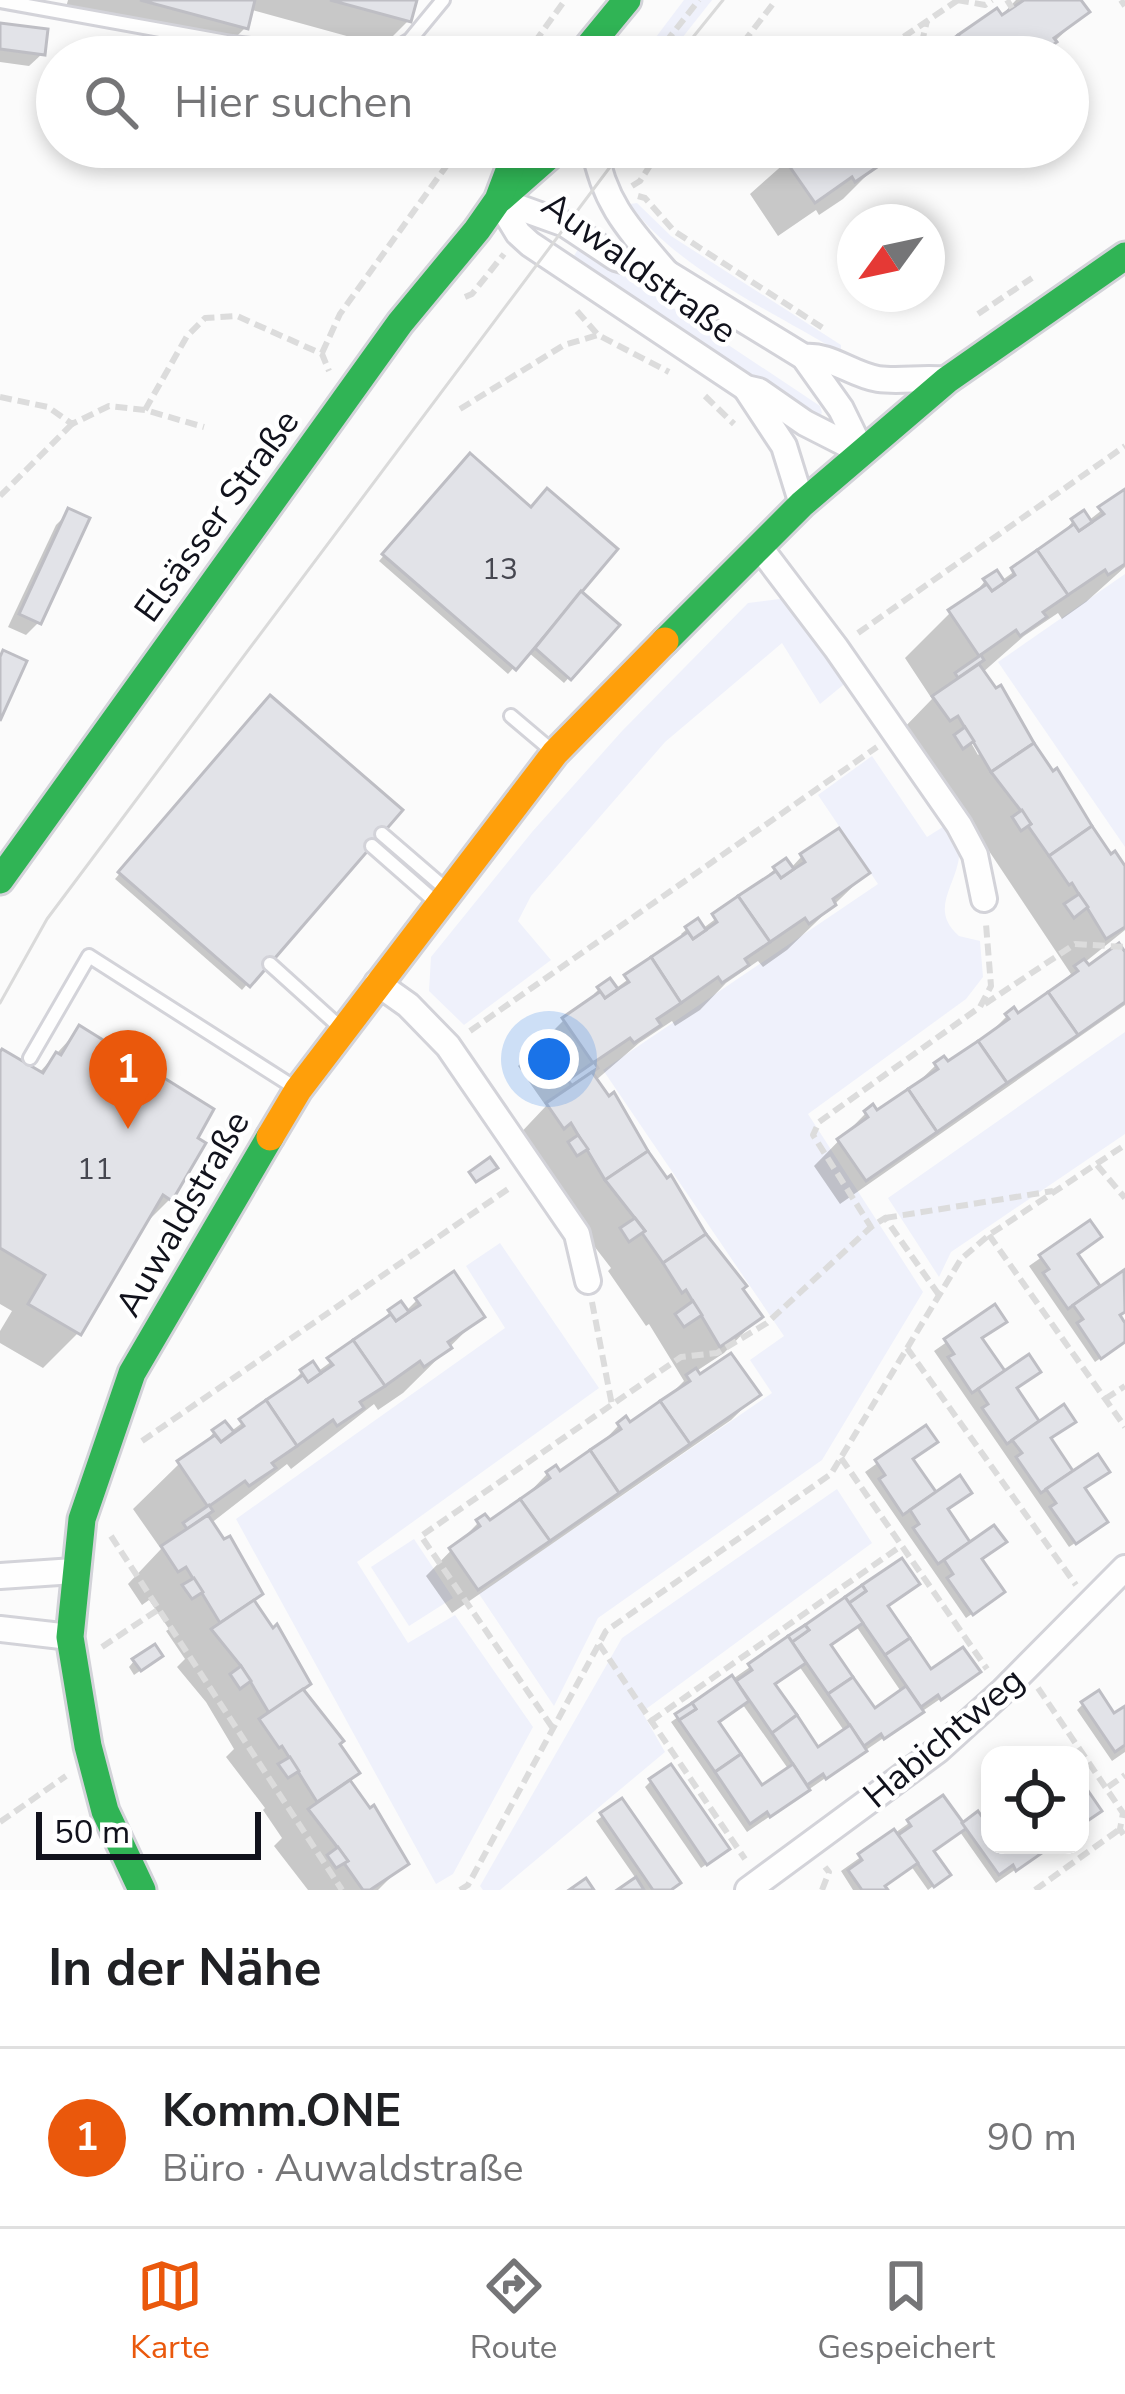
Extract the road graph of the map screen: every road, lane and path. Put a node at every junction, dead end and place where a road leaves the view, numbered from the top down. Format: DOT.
graph roads {
  1 [pos="442,0"];
  2 [pos="566,0"];
  3 [pos="628,0"];
  4 [pos="642,0"];
  5 [pos="699,0"];
  6 [pos="776,0"];
  7 [pos="957,0"];
  8 [pos="992,0"];
  9 [pos="0,1"];
  10 [pos="927,21"];
  11 [pos="193,36"];
  12 [pos="413,36"];
  13 [pos="539,36"];
  14 [pos="598,36"];
  15 [pos="623,36"];
  16 [pos="671,36"];
  17 [pos="748,36"];
  18 [pos="905,36"];
  19 [pos="923,36"];
  20 [pos="445,168"];
  21 [pos="510,168"];
  22 [pos="535,168"];
  23 [pos="598,168"];
  24 [pos="648,168"];
  25 [pos="498,200"];
  26 [pos="1125,256"];
  27 [pos="667,273"];
  28 [pos="573,305"];
  29 [pos="832,334"];
  30 [pos="598,335"];
  31 [pos="804,357"];
  32 [pos="673,374"];
  33 [pos="947,380"];
  34 [pos="692,384"];
  35 [pos="746,388"];
  36 [pos="0,397"];
  37 [pos="460,409"];
  38 [pos="145,410"];
  39 [pos="72,424"];
  40 [pos="204,427"];
  41 [pos="744,437"];
  42 [pos="1125,446"];
  43 [pos="862,452"];
  44 [pos="0,496"];
  45 [pos="802,504"];
  46 [pos="761,549"];
  47 [pos="836,648"];
  48 [pos="511,716"];
  49 [pos="895,734"];
  50 [pos="555,753"];
  51 [pos="377,840"];
  52 [pos="0,880"];
  53 [pos="443,897"];
  54 [pos="984,899"];
  55 [pos="1125,947"];
  56 [pos="270,964"];
  57 [pos="376,983"];
  58 [pos="980,1007"];
  59 [pos="343,1030"];
  60 [pos="448,1046"];
  61 [pos="30,1058"];
  62 [pos="298,1090"];
  63 [pos="1125,1145"];
  64 [pos="1097,1165"];
  65 [pos="534,1171"];
  66 [pos="1060,1190"];
  67 [pos="1125,1198"];
  68 [pos="885,1218"];
  69 [pos="871,1227"];
  70 [pos="989,1235"];
  71 [pos="588,1280"];
  72 [pos="939,1295"];
  73 [pos="907,1348"];
  74 [pos="1125,1386"];
  75 [pos="1105,1399"];
  76 [pos="611,1405"];
  77 [pos="1125,1427"];
  78 [pos="136,1445"];
  79 [pos="841,1459"];
  80 [pos="88,1500"];
  81 [pos="901,1546"];
  82 [pos="1125,1568"];
  83 [pos="74,1571"];
  84 [pos="0,1576"];
  85 [pos="1090,1604"];
  86 [pos="159,1609"];
  87 [pos="0,1629"];
  88 [pos="70,1637"];
  89 [pos="599,1644"];
  90 [pos="75,1666"];
  91 [pos="1025,1670"];
  92 [pos="1003,1691"];
  93 [pos="651,1720"];
  94 [pos="552,1727"];
  95 [pos="91,1758"];
  96 [pos="1125,1775"];
  97 [pos="1107,1788"];
  98 [pos="0,1822"];
  99 [pos="1122,1833"];
  100 [pos="754,1886"];
  101 [pos="466,1888"];
  102 [pos="142,1890"];
  103 [pos="342,1890"];
  104 [pos="1035,1890"];
  1 -- 12 [label="lane"];
  2 -- 13 [label="path"];
  3 -- 14 [label="street"];
  4 -- 15 [label="street"];
  5 -- 16 [label="path"];
  6 -- 17 [label="path"];
  7 -- 8 [label="path"];
  7 -- 10 [label="path"];
  9 -- 11 [label="lane"];
  10 -- 18 [label="path"];
  10 -- 19 [label="path"];
  20 -- 38 [label="path"];
  21 -- 25 [label="street, Elsässer Straße"];
  22 -- 25 [label="street, Elsässer Straße"];
  23 -- 27 [label="street"];
  24 -- 29 [label="path"];
  25 -- 27 [label="street"];
  25 -- 35 [label="street, Auwaldstraße"];
  25 -- 52 [label="street, Elsässer Straße"];
  26 -- 33 [label="street, Auwaldstraße"];
  27 -- 31 [label="street, Auwaldstraße"];
  28 -- 30 [label="path"];
  30 -- 32 [label="path"];
  30 -- 37 [label="path"];
  31 -- 33 [label="street, Auwaldstraße"];
  31 -- 43 [label="street, Auwaldstraße"];
  33 -- 43 [label="street, Auwaldstraße"];
  34 -- 41 [label="path"];
  35 -- 43 [label="street, Auwaldstraße"];
  35 -- 45 [label="street, Auwaldstraße"];
  36 -- 39 [label="path"];
  38 -- 39 [label="path"];
  38 -- 40 [label="path"];
  39 -- 44 [label="path"];
  42 -- 47 [label="path"];
  43 -- 45 [label="street, Auwaldstraße"];
  45 -- 46 [label="street, Auwaldstraße"];
  46 -- 47 [label="street"];
  46 -- 50 [label="street, Auwaldstraße"];
  47 -- 49 [label="street"];
  48 -- 50 [label="lane"];
  49 -- 54 [label="street"];
  49 -- 60 [label="path"];
  50 -- 53 [label="street, Auwaldstraße"];
  51 -- 53 [label="lane"];
  53 -- 57 [label="street, Auwaldstraße"];
  54 -- 58 [label="path"];
  55 -- 58 [label="path"];
  56 -- 59 [label="lane"];
  57 -- 59 [label="street, Auwaldstraße"];
  57 -- 60 [label="street"];
  58 -- 69 [label="path"];
  59 -- 62 [label="street, Auwaldstraße"];
  60 -- 65 [label="street"];
  61 -- 62 [label="lane"];
  62 -- 80 [label="street, Auwaldstraße"];
  63 -- 64 [label="path"];
  64 -- 66 [label="path"];
  64 -- 67 [label="path"];
  65 -- 71 [label="street"];
  65 -- 78 [label="path"];
  66 -- 68 [label="path"];
  66 -- 70 [label="path"];
  68 -- 69 [label="path"];
  68 -- 72 [label="path"];
  69 -- 76 [label="path"];
  70 -- 72 [label="path"];
  70 -- 75 [label="path"];
  71 -- 76 [label="path"];
  72 -- 73 [label="path"];
  73 -- 79 [label="path"];
  73 -- 85 [label="path"];
  74 -- 75 [label="path"];
  75 -- 77 [label="path"];
  76 -- 94 [label="path"];
  79 -- 81 [label="path"];
  79 -- 89 [label="path"];
  80 -- 83 [label="street, Auwaldstraße"];
  80 -- 86 [label="path"];
  81 -- 92 [label="path"];
  81 -- 93 [label="path"];
  82 -- 85 [label="street, Habichtweg"];
  83 -- 84 [label="street"];
  83 -- 88 [label="street, Auwaldstraße"];
  85 -- 91 [label="street, Habichtweg"];
  86 -- 90 [label="path"];
  86 -- 103 [label="path"];
  87 -- 88 [label="street"];
  88 -- 90 [label="street, Auwaldstraße"];
  89 -- 93 [label="path"];
  89 -- 94 [label="path"];
  90 -- 95 [label="street, Auwaldstraße"];
  91 -- 92 [label="street, Habichtweg"];
  91 -- 97 [label="path"];
  92 -- 100 [label="street, Habichtweg"];
  93 -- 100 [label="path"];
  94 -- 101 [label="path"];
  95 -- 98 [label="path"];
  95 -- 102 [label="street, Auwaldstraße"];
  96 -- 97 [label="path"];
  97 -- 99 [label="path"];
  99 -- 104 [label="path"];
}
